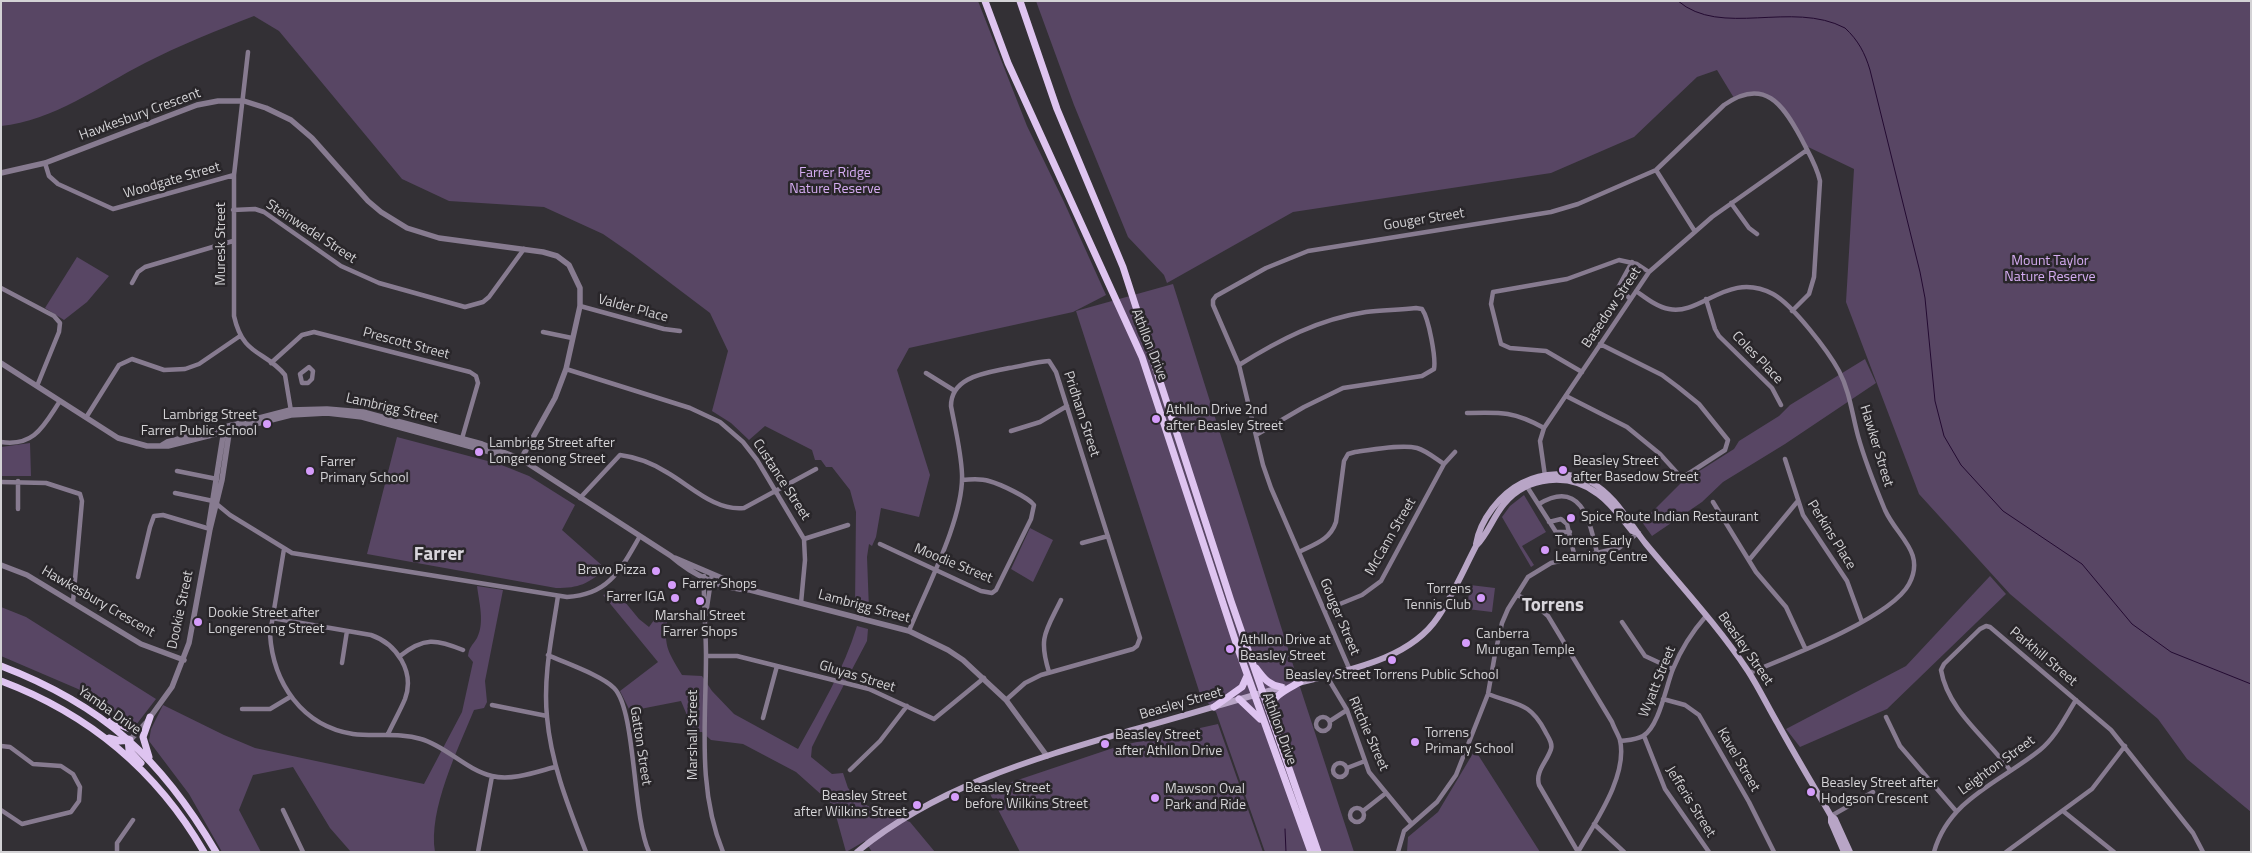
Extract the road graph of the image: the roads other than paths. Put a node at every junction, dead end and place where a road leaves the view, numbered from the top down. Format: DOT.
graph roads {
  1 [pos="985,1"];
  2 [pos="1020,1"];
  3 [pos="248,52"];
  4 [pos="244,101"];
  5 [pos="1807,150"];
  6 [pos="45,163"];
  7 [pos="1656,170"];
  8 [pos="1,173"];
  9 [pos="234,174"];
  10 [pos="1731,203"];
  11 [pos="233,210"];
  12 [pos="1694,230"];
  13 [pos="1757,234"];
  14 [pos="233,241"];
  15 [pos="524,249"];
  16 [pos="1632,262"];
  17 [pos="1649,272"];
  18 [pos="132,283"];
  19 [pos="1,288"];
  20 [pos="1636,291"];
  21 [pos="1630,299"];
  22 [pos="1706,299"];
  23 [pos="580,306"];
  24 [pos="1792,310"];
  25 [pos="680,331"];
  26 [pos="543,332"];
  27 [pos="240,336"];
  28 [pos="572,338"];
  29 [pos="1600,344"];
  30 [pos="1,363"];
  31 [pos="272,363"];
  32 [pos="1239,364"];
  33 [pos="566,369"];
  34 [pos="1582,372"];
  35 [pos="926,373"];
  36 [pos="37,386"];
  37 [pos="955,391"];
  38 [pos="1566,396"];
  39 [pos="60,401"];
  40 [pos="1781,405"];
  41 [pos="1067,406"];
  42 [pos="291,413"];
  43 [pos="1467,413"];
  44 [pos="87,416"];
  45 [pos="228,428"];
  46 [pos="1544,428"];
  47 [pos="1011,431"];
  48 [pos="1256,435"];
  49 [pos="462,441"];
  50 [pos="1,442"];
  51 [pos="1456,452"];
  52 [pos="521,459"];
  53 [pos="1786,459"];
  54 [pos="1444,464"];
  55 [pos="816,469"];
  56 [pos="177,471"];
  57 [pos="1545,477"];
  58 [pos="217,479"];
  59 [pos="962,480"];
  60 [pos="18,481"];
  61 [pos="1,482"];
  62 [pos="1525,484"];
  63 [pos="776,491"];
  64 [pos="175,492"];
  65 [pos="580,498"];
  66 [pos="1713,502"];
  67 [pos="1797,502"];
  68 [pos="215,503"];
  69 [pos="1539,504"];
  70 [pos="18,509"];
  71 [pos="1549,522"];
  72 [pos="848,525"];
  73 [pos="210,528"];
  74 [pos="1570,532"];
  75 [pos="1638,533"];
  76 [pos="640,536"];
  77 [pos="1108,536"];
  78 [pos="804,539"];
  79 [pos="1082,543"];
  80 [pos="880,544"];
  81 [pos="284,549"];
  82 [pos="1299,552"];
  83 [pos="1597,553"];
  84 [pos="1575,558"];
  85 [pos="1749,560"];
  86 [pos="1,565"];
  87 [pos="934,570"];
  88 [pos="704,574"];
  89 [pos="138,577"];
  90 [pos="712,578"];
  91 [pos="1517,595"];
  92 [pos="558,596"];
  93 [pos="1061,600"];
  94 [pos="74,602"];
  95 [pos="801,603"];
  96 [pos="1325,610"];
  97 [pos="706,615"];
  98 [pos="1706,616"];
  99 [pos="272,618"];
  100 [pos="1622,622"];
  101 [pos="1862,622"];
  102 [pos="347,631"];
  103 [pos="909,631"];
  104 [pos="1805,648"];
  105 [pos="463,650"];
  106 [pos="548,655"];
  107 [pos="400,656"];
  108 [pos="706,656"];
  109 [pos="184,660"];
  110 [pos="342,662"];
  111 [pos="1252,662"];
  112 [pos="1,666"];
  113 [pos="777,666"];
  114 [pos="1349,668"];
  115 [pos="1673,669"];
  116 [pos="1049,672"];
  117 [pos="1749,672"];
  118 [pos="1247,674"];
  119 [pos="1326,675"];
  120 [pos="984,678"];
  121 [pos="1,680"];
  122 [pos="1300,682"];
  123 [pos="1281,687"];
  124 [pos="1262,692"];
  125 [pos="1488,694"];
  126 [pos="1254,695"];
  127 [pos="290,697"];
  128 [pos="1239,699"];
  129 [pos="1663,699"];
  130 [pos="1006,700"];
  131 [pos="2076,700"];
  132 [pos="492,705"];
  133 [pos="907,706"];
  134 [pos="1214,707"];
  135 [pos="242,710"];
  136 [pos="1347,710"];
  137 [pos="1270,713"];
  138 [pos="547,716"];
  139 [pos="150,717"];
  140 [pos="1886,717"];
  141 [pos="102,718"];
  142 [pos="763,718"];
  143 [pos="1330,721"];
  144 [pos="137,728"];
  145 [pos="1266,730"];
  146 [pos="388,734"];
  147 [pos="103,735"];
  148 [pos="1644,736"];
  149 [pos="129,740"];
  150 [pos="1620,741"];
  151 [pos="1,746"];
  152 [pos="2125,746"];
  153 [pos="1045,756"];
  154 [pos="150,760"];
  155 [pos="1365,761"];
  156 [pos="555,767"];
  157 [pos="1347,768"];
  158 [pos="850,770"];
  159 [pos="2010,770"];
  160 [pos="492,776"];
  161 [pos="158,786"];
  162 [pos="1872,792"];
  163 [pos="1386,793"];
  164 [pos="1,810"];
  165 [pos="283,810"];
  166 [pos="1363,811"];
  167 [pos="1956,811"];
  168 [pos="2063,811"];
  169 [pos="1831,816"];
  170 [pos="133,820"];
  171 [pos="1412,822"];
  172 [pos="1594,824"];
  173 [pos="861,850"];
  174 [pos="117,852"];
  175 [pos="204,852"];
  176 [pos="216,852"];
  177 [pos="302,852"];
  178 [pos="478,852"];
  179 [pos="586,852"];
  180 [pos="649,852"];
  181 [pos="723,852"];
  182 [pos="1311,852"];
  183 [pos="1318,852"];
  184 [pos="1398,852"];
  185 [pos="1578,852"];
  186 [pos="1624,852"];
  187 [pos="1709,852"];
  188 [pos="1774,852"];
  189 [pos="1844,852"];
  190 [pos="1850,852"];
  191 [pos="1934,852"];
  192 [pos="2006,852"];
  193 [pos="2114,852"];
  194 [pos="2203,852"];
  1 -- 118 [label="main road, Athllon Drive"];
  2 -- 111 [label="main road, Athllon Drive"];
  3 -- 4 [label="street, Muresk Street"];
  4 -- 6 [label="street, Hawkesbury Crescent"];
  4 -- 9 [label="street, Muresk Street"];
  4 -- 15 [label="street, Hawkesbury Crescent"];
  5 -- 7 [label="street, Gouger Street"];
  5 -- 10 [label="street, Basedow Street"];
  5 -- 24 [label="street, Gouger Street"];
  6 -- 8 [label="street, Hawkesbury Crescent"];
  6 -- 9 [label="street, Woodgate Street"];
  7 -- 12 [label="street"];
  7 -- 32 [label="street, Gouger Street"];
  9 -- 11 [label="street, Muresk Street"];
  10 -- 12 [label="street, Basedow Street"];
  10 -- 13 [label="street"];
  11 -- 14 [label="street, Muresk Street"];
  11 -- 15 [label="street, Steinwedel Street"];
  12 -- 17 [label="street, Basedow Street"];
  14 -- 18 [label="street"];
  14 -- 27 [label="street, Muresk Street"];
  15 -- 23 [label="street, Hawkesbury Crescent"];
  16 -- 17 [label="street"];
  16 -- 21 [label="street"];
  16 -- 34 [label="street"];
  17 -- 20 [label="street, Basedow Street"];
  19 -- 36 [label="street"];
  20 -- 21 [label="street, Basedow Street"];
  20 -- 22 [label="street, Hawker Street"];
  21 -- 29 [label="street, Basedow Street"];
  22 -- 24 [label="street, Hawker Street"];
  22 -- 40 [label="street, Coles Place"];
  23 -- 25 [label="street, Valder Place"];
  23 -- 28 [label="street, Hawkesbury Crescent"];
  24 -- 101 [label="street, Hawker Street"];
  26 -- 28 [label="street"];
  27 -- 31 [label="street"];
  27 -- 44 [label="street"];
  28 -- 33 [label="street, Hawkesbury Crescent"];
  29 -- 34 [label="street, Basedow Street"];
  29 -- 38 [label="street"];
  30 -- 36 [label="street, Lambrigg Street"];
  31 -- 42 [label="street"];
  31 -- 49 [label="street, Prescott Street"];
  32 -- 48 [label="street, Gouger Street"];
  32 -- 48 [label="street"];
  33 -- 52 [label="street, Hawkesbury Crescent"];
  33 -- 63 [label="street, Custance Street"];
  34 -- 38 [label="street, Basedow Street"];
  35 -- 37 [label="street"];
  36 -- 39 [label="street, Lambrigg Street"];
  37 -- 41 [label="street, Pridham Street"];
  37 -- 59 [label="street"];
  38 -- 46 [label="street, Basedow Street"];
  39 -- 44 [label="street, Lambrigg Street"];
  39 -- 50 [label="street"];
  41 -- 47 [label="street"];
  41 -- 77 [label="street, Pridham Street"];
  42 -- 45 [label="street, Lambrigg Street"];
  42 -- 49 [label="street, Lambrigg Street"];
  43 -- 46 [label="street"];
  44 -- 45 [label="street, Lambrigg Street"];
  45 -- 58 [label="street, Dookie Street"];
  45 -- 68 [label="street, Dookie Street"];
  46 -- 57 [label="street, Basedow Street"];
  48 -- 82 [label="street, Gouger Street"];
  49 -- 52 [label="street, Lambrigg Street"];
  51 -- 54 [label="street, McCann Street"];
  52 -- 65 [label="street, Lambrigg Street"];
  53 -- 67 [label="street, Perkins Place"];
  54 -- 82 [label="street"];
  54 -- 96 [label="street, McCann Street"];
  55 -- 63 [label="street"];
  56 -- 58 [label="street"];
  57 -- 62 [label="main road, Beasley Street"];
  57 -- 75 [label="main road, Beasley Street"];
  58 -- 68 [label="street, Dookie Street"];
  59 -- 87 [label="street"];
  59 -- 87 [label="street, Moodie Street"];
  60 -- 61 [label="street"];
  60 -- 70 [label="street"];
  60 -- 94 [label="street"];
  62 -- 69 [label="street"];
  62 -- 114 [label="main road, Beasley Street"];
  63 -- 65 [label="street"];
  63 -- 78 [label="street, Custance Street"];
  64 -- 68 [label="street"];
  65 -- 76 [label="street, Lambrigg Street"];
  66 -- 85 [label="street"];
  67 -- 85 [label="street"];
  67 -- 101 [label="street, Perkins Place"];
  68 -- 73 [label="street, Dookie Street"];
  68 -- 81 [label="street"];
  69 -- 71 [label="street"];
  69 -- 83 [label="street"];
  71 -- 74 [label="street"];
  71 -- 74 [label="street"];
  72 -- 78 [label="street"];
  73 -- 89 [label="street"];
  73 -- 109 [label="street, Dookie Street"];
  74 -- 84 [label="street"];
  75 -- 83 [label="street"];
  75 -- 98 [label="main road, Beasley Street"];
  76 -- 88 [label="street, Lambrigg Street"];
  76 -- 92 [label="street"];
  77 -- 79 [label="street"];
  77 -- 116 [label="street, Pridham Street"];
  78 -- 95 [label="street, Custance Street"];
  80 -- 87 [label="street, Moodie Street"];
  81 -- 92 [label="street"];
  81 -- 99 [label="street"];
  82 -- 96 [label="street, Gouger Street"];
  83 -- 84 [label="street"];
  84 -- 91 [label="street"];
  85 -- 104 [label="street"];
  86 -- 94 [label="street, Hawkesbury Crescent"];
  87 -- 103 [label="street"];
  88 -- 90 [label="street, Lambrigg Street"];
  88 -- 97 [label="street, Marshall Street"];
  90 -- 95 [label="street, Lambrigg Street"];
  90 -- 97 [label="street, Marshall Street"];
  91 -- 125 [label="street"];
  91 -- 150 [label="street"];
  92 -- 106 [label="street"];
  93 -- 116 [label="street"];
  94 -- 109 [label="street, Hawkesbury Crescent"];
  95 -- 103 [label="street, Lambrigg Street"];
  96 -- 114 [label="street, Gouger Street"];
  97 -- 108 [label="street, Marshall Street"];
  98 -- 115 [label="street, Wyatt Street"];
  98 -- 117 [label="main road, Beasley Street"];
  99 -- 102 [label="street"];
  99 -- 127 [label="street"];
  100 -- 115 [label="street"];
  101 -- 104 [label="street, Hawker Street"];
  102 -- 107 [label="street"];
  102 -- 110 [label="street"];
  103 -- 120 [label="street, Lambrigg Street"];
  104 -- 117 [label="street, Hawker Street"];
  105 -- 107 [label="street"];
  106 -- 138 [label="street"];
  106 -- 180 [label="street, Gatton Street"];
  107 -- 146 [label="street"];
  108 -- 113 [label="street, Gluyas Street"];
  108 -- 181 [label="street, Marshall Street"];
  109 -- 139 [label="street, Dookie Street"];
  111 -- 123 [label="main road"];
  111 -- 124 [label="main road, Athllon Drive"];
  112 -- 141 [label="main road, Yamba Drive"];
  113 -- 133 [label="street, Gluyas Street"];
  113 -- 142 [label="street"];
  114 -- 119 [label="main road, Beasley Street"];
  115 -- 129 [label="street, Wyatt Street"];
  116 -- 130 [label="street, Pridham Street"];
  117 -- 169 [label="main road, Beasley Street"];
  118 -- 126 [label="main road, Athllon Drive"];
  118 -- 134 [label="main road"];
  119 -- 122 [label="main road, Beasley Street"];
  119 -- 136 [label="street, Ritchie Street"];
  120 -- 130 [label="street, Lambrigg Street"];
  120 -- 133 [label="street, Gluyas Street"];
  121 -- 147 [label="main road, Yamba Drive"];
  122 -- 123 [label="main road, Beasley Street"];
  122 -- 137 [label="main road"];
  123 -- 124 [label="main road, Beasley Street"];
  124 -- 126 [label="main road, Beasley Street"];
  124 -- 137 [label="main road, Athllon Drive"];
  125 -- 171 [label="street"];
  125 -- 185 [label="street"];
  126 -- 128 [label="main road, Beasley Street"];
  126 -- 145 [label="main road, Athllon Drive"];
  127 -- 135 [label="street"];
  127 -- 146 [label="street"];
  128 -- 134 [label="main road, Beasley Street"];
  128 -- 145 [label="main road"];
  129 -- 148 [label="street, Wyatt Street"];
  129 -- 188 [label="street, Kavel Street"];
  130 -- 153 [label="street, Lambrigg Street"];
  131 -- 152 [label="street, Parkhill Street"];
  131 -- 159 [label="street, Leighton Street"];
  131 -- 159 [label="street, Parkhill Street"];
  132 -- 138 [label="street"];
  133 -- 158 [label="street"];
  134 -- 153 [label="main road, Beasley Street"];
  136 -- 143 [label="street"];
  136 -- 155 [label="street, Ritchie Street"];
  137 -- 183 [label="main road, Athllon Drive"];
  138 -- 156 [label="street"];
  139 -- 144 [label="street, Dookie Street"];
  139 -- 149 [label="street, Dookie Street"];
  139 -- 154 [label="main road"];
  140 -- 167 [label="street"];
  141 -- 144 [label="main road"];
  141 -- 149 [label="main road, Yamba Drive"];
  144 -- 149 [label="street, Dookie Street"];
  145 -- 182 [label="main road, Athllon Drive"];
  146 -- 160 [label="street"];
  147 -- 149 [label="main road"];
  147 -- 161 [label="main road, Yamba Drive"];
  148 -- 150 [label="street, Wyatt Street"];
  148 -- 187 [label="street, Jefferis Street"];
  149 -- 154 [label="main road, Yamba Drive"];
  149 -- 161 [label="main road"];
  150 -- 172 [label="street"];
  151 -- 164 [label="street"];
  152 -- 168 [label="street"];
  152 -- 194 [label="street, Parkhill Street"];
  153 -- 173 [label="main road, Beasley Street"];
  154 -- 176 [label="main road, Yamba Drive"];
  155 -- 157 [label="street"];
  155 -- 163 [label="street, Ritchie Street"];
  156 -- 160 [label="street"];
  156 -- 179 [label="street"];
  159 -- 167 [label="street, Leighton Street"];
  160 -- 178 [label="street"];
  161 -- 175 [label="main road, Yamba Drive"];
  162 -- 169 [label="street"];
  163 -- 166 [label="street"];
  163 -- 171 [label="street, Ritchie Street"];
  165 -- 177 [label="street"];
  167 -- 191 [label="street, Leighton Street"];
  168 -- 192 [label="street"];
  168 -- 193 [label="street"];
  169 -- 189 [label="main road, Beasley Street"];
  169 -- 190 [label="main road, Beasley Street"];
  170 -- 174 [label="street"];
  171 -- 184 [label="street"];
  172 -- 185 [label="street"];
  172 -- 186 [label="street"];
}
